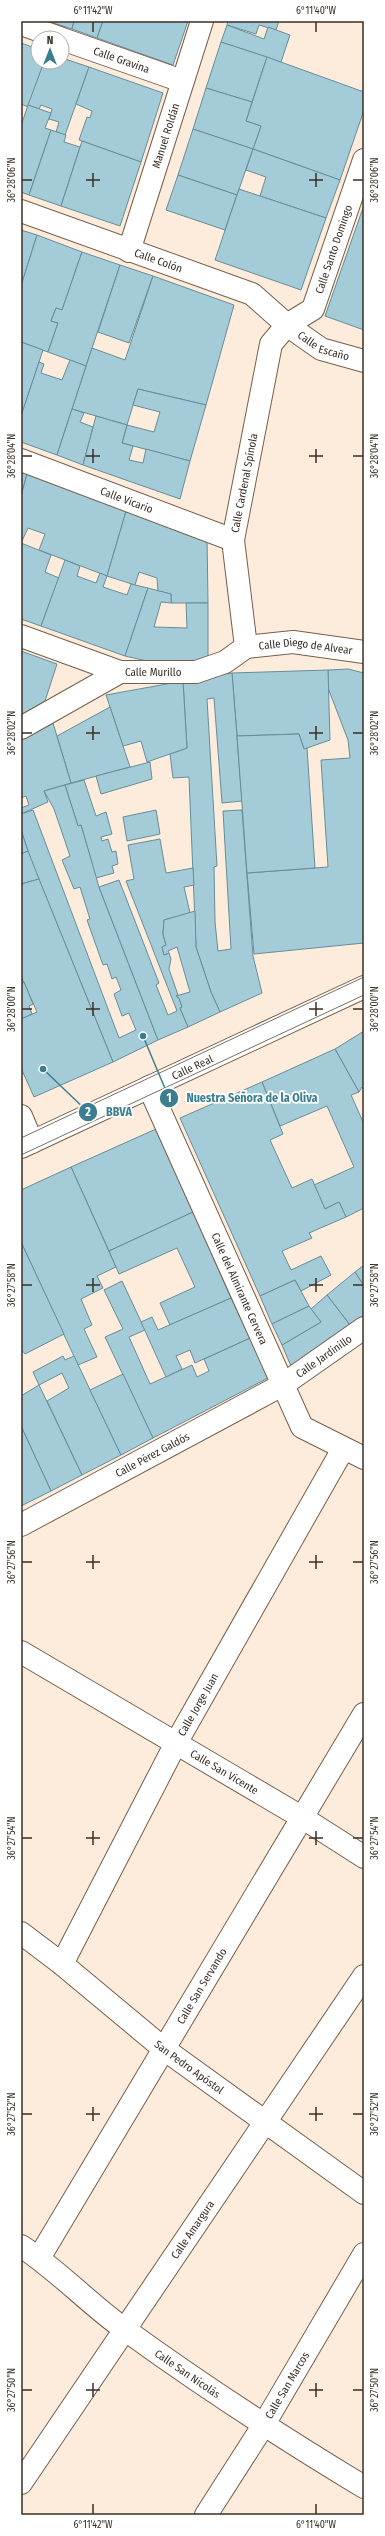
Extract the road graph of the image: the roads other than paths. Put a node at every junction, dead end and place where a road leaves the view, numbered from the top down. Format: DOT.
graph roads {
  1 [pos="202,21"];
  2 [pos="21,24"];
  3 [pos="38,30"];
  4 [pos="70,41"];
  5 [pos="182,81"];
  6 [pos="364,160"];
  7 [pos="21,211"];
  8 [pos="129,251"];
  9 [pos="282,321"];
  10 [pos="364,361"];
  11 [pos="21,460"];
  12 [pos="233,540"];
  13 [pos="21,636"];
  14 [pos="246,647"];
  15 [pos="364,652"];
  16 [pos="120,672"];
  17 [pos="21,728"];
  18 [pos="364,987"];
  19 [pos="149,1087"];
  20 [pos="21,1116"];
  21 [pos="27,1145"];
  22 [pos="364,1328"];
  23 [pos="284,1384"];
  24 [pos="343,1449"];
  25 [pos="364,1458"];
  26 [pos="21,1525"];
  27 [pos="21,1652"];
  28 [pos="364,1714"];
  29 [pos="176,1743"];
  30 [pos="303,1818"];
  31 [pos="364,1857"];
  32 [pos="21,1933"];
  33 [pos="62,1964"];
  34 [pos="364,1976"];
  35 [pos="164,2049"];
  36 [pos="264,2121"];
  37 [pos="364,2193"];
  38 [pos="30,2252"];
  39 [pos="364,2254"];
  40 [pos="125,2330"];
  41 [pos="263,2426"];
  42 [pos="21,2483"];
  43 [pos="364,2487"];
  44 [pos="206,2515"];
  1 -- 5 [label="street, Manuel Roldán"];
  2 -- 3 [label="street, Calle Gravina"];
  4 -- 5 [label="street, Calle Gravina"];
  5 -- 8 [label="street, Manuel Roldán"];
  6 -- 9 [label="street, Calle Santo Domingo"];
  7 -- 8 [label="street, Calle Colón"];
  8 -- 9 [label="street, Calle Colón"];
  9 -- 10 [label="street, Calle Escaño"];
  9 -- 12 [label="street, Calle Cardenal Spínola"];
  11 -- 12 [label="street, Calle Vicario"];
  12 -- 14 [label="street, Calle Cardenal Spínola"];
  13 -- 16 [label="street"];
  14 -- 15 [label="street, Calle Diego de Alvear"];
  14 -- 16 [label="street, Calle Murillo"];
  16 -- 17 [label="street, Calle Murillo"];
  18 -- 19 [label="street, Calle Real"];
  19 -- 21 [label="street, Calle Real"];
  19 -- 23 [label="street, Calle del Almirante Cervera"];
  20 -- 21 [label="street"];
  22 -- 23 [label="street, Calle Jardinillo"];
  23 -- 24 [label="street, Calle del Almirante Cervera"];
  23 -- 26 [label="street, Calle Pérez Galdós"];
  24 -- 25 [label="street, Calle del Almirante Cervera"];
  24 -- 29 [label="street, Calle Jorge Juan"];
  27 -- 29 [label="street, Calle San Vicente"];
  28 -- 30 [label="street, Calle San Servando"];
  29 -- 30 [label="street, Calle San Vicente"];
  29 -- 33 [label="street, Calle Jorge Juan"];
  30 -- 31 [label="street, Calle San Vicente"];
  30 -- 35 [label="street, Calle San Servando"];
  32 -- 33 [label="street, San Pedro Apóstol"];
  33 -- 35 [label="street, San Pedro Apóstol"];
  34 -- 36 [label="street, Calle Amargura"];
  35 -- 36 [label="street, San Pedro Apóstol"];
  35 -- 38 [label="street, Calle San Servando"];
  36 -- 37 [label="street, San Pedro Apóstol"];
  36 -- 40 [label="street, Calle Amargura"];
  38 -- 40 [label="street, Calle San Nicolás"];
  39 -- 41 [label="street, Calle San Marcos"];
  40 -- 41 [label="street, Calle San Nicolás"];
  40 -- 42 [label="street, Calle Amargura"];
  41 -- 43 [label="street, Calle San Nicolás"];
  41 -- 44 [label="street, Calle San Marcos"];
}
